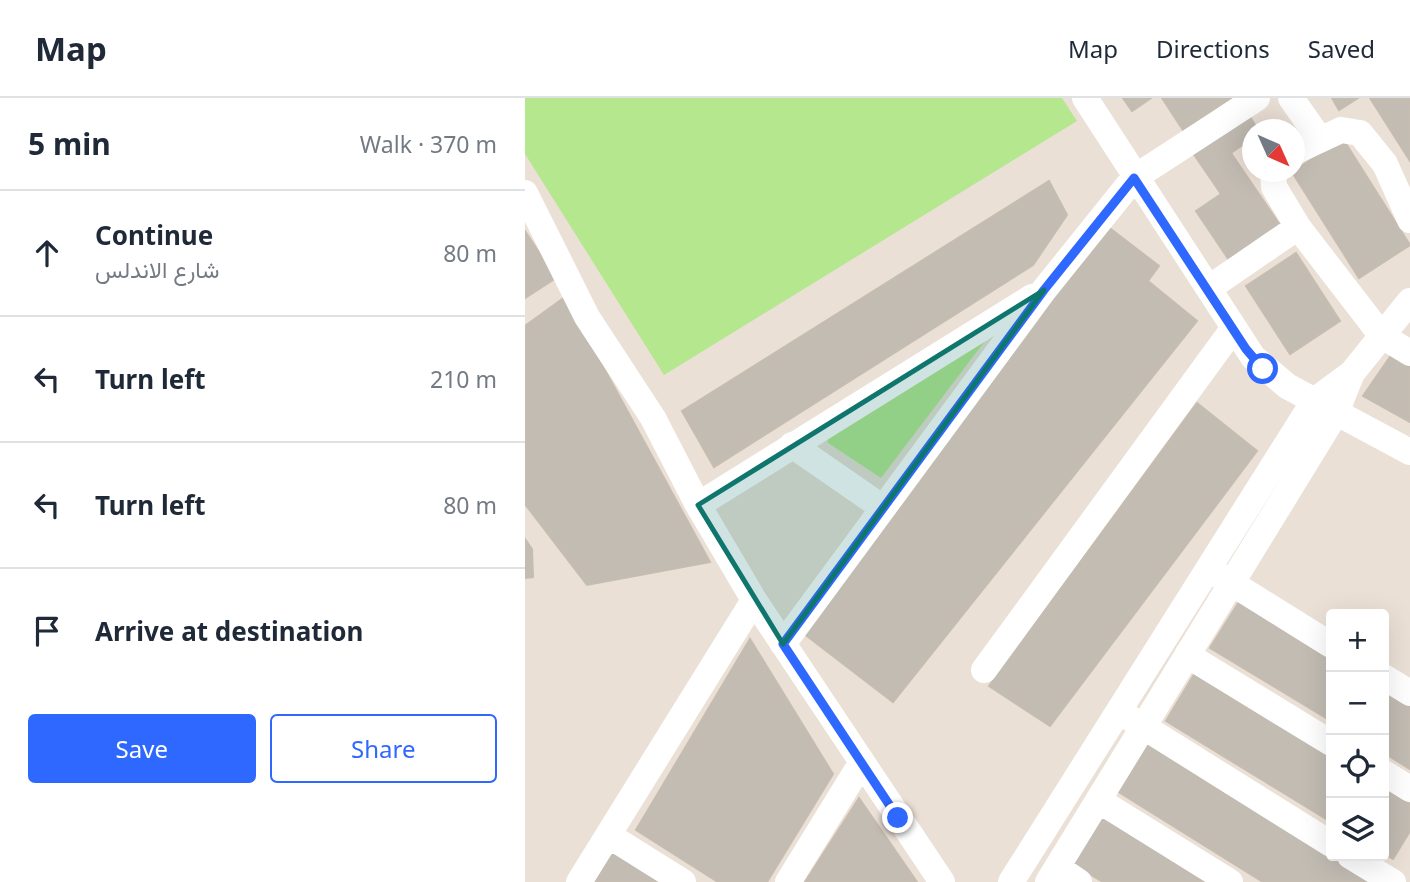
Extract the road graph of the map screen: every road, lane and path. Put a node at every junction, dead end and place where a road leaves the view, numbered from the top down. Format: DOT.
graph roads {
  1 [pos="1084,98"];
  2 [pos="1257,98"];
  3 [pos="1291,98"];
  4 [pos="1319,138"];
  5 [pos="1305,146"];
  6 [pos="1134,178"];
  7 [pos="1274,182"];
  8 [pos="525,194"];
  9 [pos="1410,220"];
  10 [pos="1298,227"];
  11 [pos="1209,288"];
  12 [pos="1044,290"];
  13 [pos="1410,301"];
  14 [pos="1233,329"];
  15 [pos="1382,336"];
  16 [pos="1410,353"];
  17 [pos="1325,407"];
  18 [pos="792,445"];
  19 [pos="1410,452"];
  20 [pos="698,505"];
  21 [pos="883,508"];
  22 [pos="1207,569"];
  23 [pos="1231,583"];
  24 [pos="754,600"];
  25 [pos="1326,642"];
  26 [pos="783,644"];
  27 [pos="1187,655"];
  28 [pos="984,670"];
  29 [pos="1389,680"];
  30 [pos="1410,693"];
  31 [pos="1119,711"];
  32 [pos="1143,727"];
  33 [pos="1326,740"];
  34 [pos="862,762"];
  35 [pos="1389,777"];
  36 [pos="1410,789"];
  37 [pos="1098,800"];
  38 [pos="608,835"];
  39 [pos="1326,841"];
  40 [pos="1358,861"];
  41 [pos="1410,865"];
  42 [pos="1052,875"];
  43 [pos="579,882"];
  44 [pos="683,882"];
  45 [pos="788,882"];
  46 [pos="942,882"];
  47 [pos="1011,882"];
  48 [pos="1079,882"];
  49 [pos="1230,882"];
  50 [pos="1393,882"];
  51 [pos="1399,882"];
  1 -- 6 [label="street"];
  2 -- 6 [label="street"];
  3 -- 4 [label="street"];
  4 -- 5 [label="street"];
  4 -- 9 [label="street"];
  6 -- 11 [label="street"];
  6 -- 12 [label="street"];
  7 -- 10 [label="street"];
  8 -- 20 [label="street"];
  10 -- 11 [label="street"];
  10 -- 15 [label="street"];
  11 -- 14 [label="street"];
  12 -- 18 [label="street"];
  12 -- 21 [label="street"];
  13 -- 15 [label="street"];
  14 -- 17 [label="street"];
  14 -- 28 [label="street"];
  15 -- 16 [label="street"];
  15 -- 17 [label="street"];
  17 -- 19 [label="street"];
  17 -- 22 [label="street"];
  17 -- 23 [label="street"];
  18 -- 20 [label="street"];
  18 -- 21 [label="street"];
  20 -- 24 [label="street"];
  21 -- 26 [label="street"];
  22 -- 23 [label="street"];
  22 -- 31 [label="street"];
  23 -- 25 [label="street"];
  23 -- 27 [label="street"];
  24 -- 26 [label="street"];
  24 -- 38 [label="street"];
  26 -- 34 [label="street"];
  27 -- 32 [label="street"];
  27 -- 33 [label="street"];
  29 -- 30 [label="street"];
  31 -- 32 [label="street"];
  31 -- 47 [label="street"];
  32 -- 37 [label="street"];
  32 -- 39 [label="street"];
  34 -- 45 [label="street"];
  34 -- 46 [label="street"];
  35 -- 36 [label="street"];
  37 -- 42 [label="street"];
  37 -- 49 [label="street"];
  38 -- 43 [label="street"];
  38 -- 44 [label="street"];
  40 -- 50 [label="street"];
  41 -- 51 [label="street"];
  42 -- 48 [label="street"];
}
